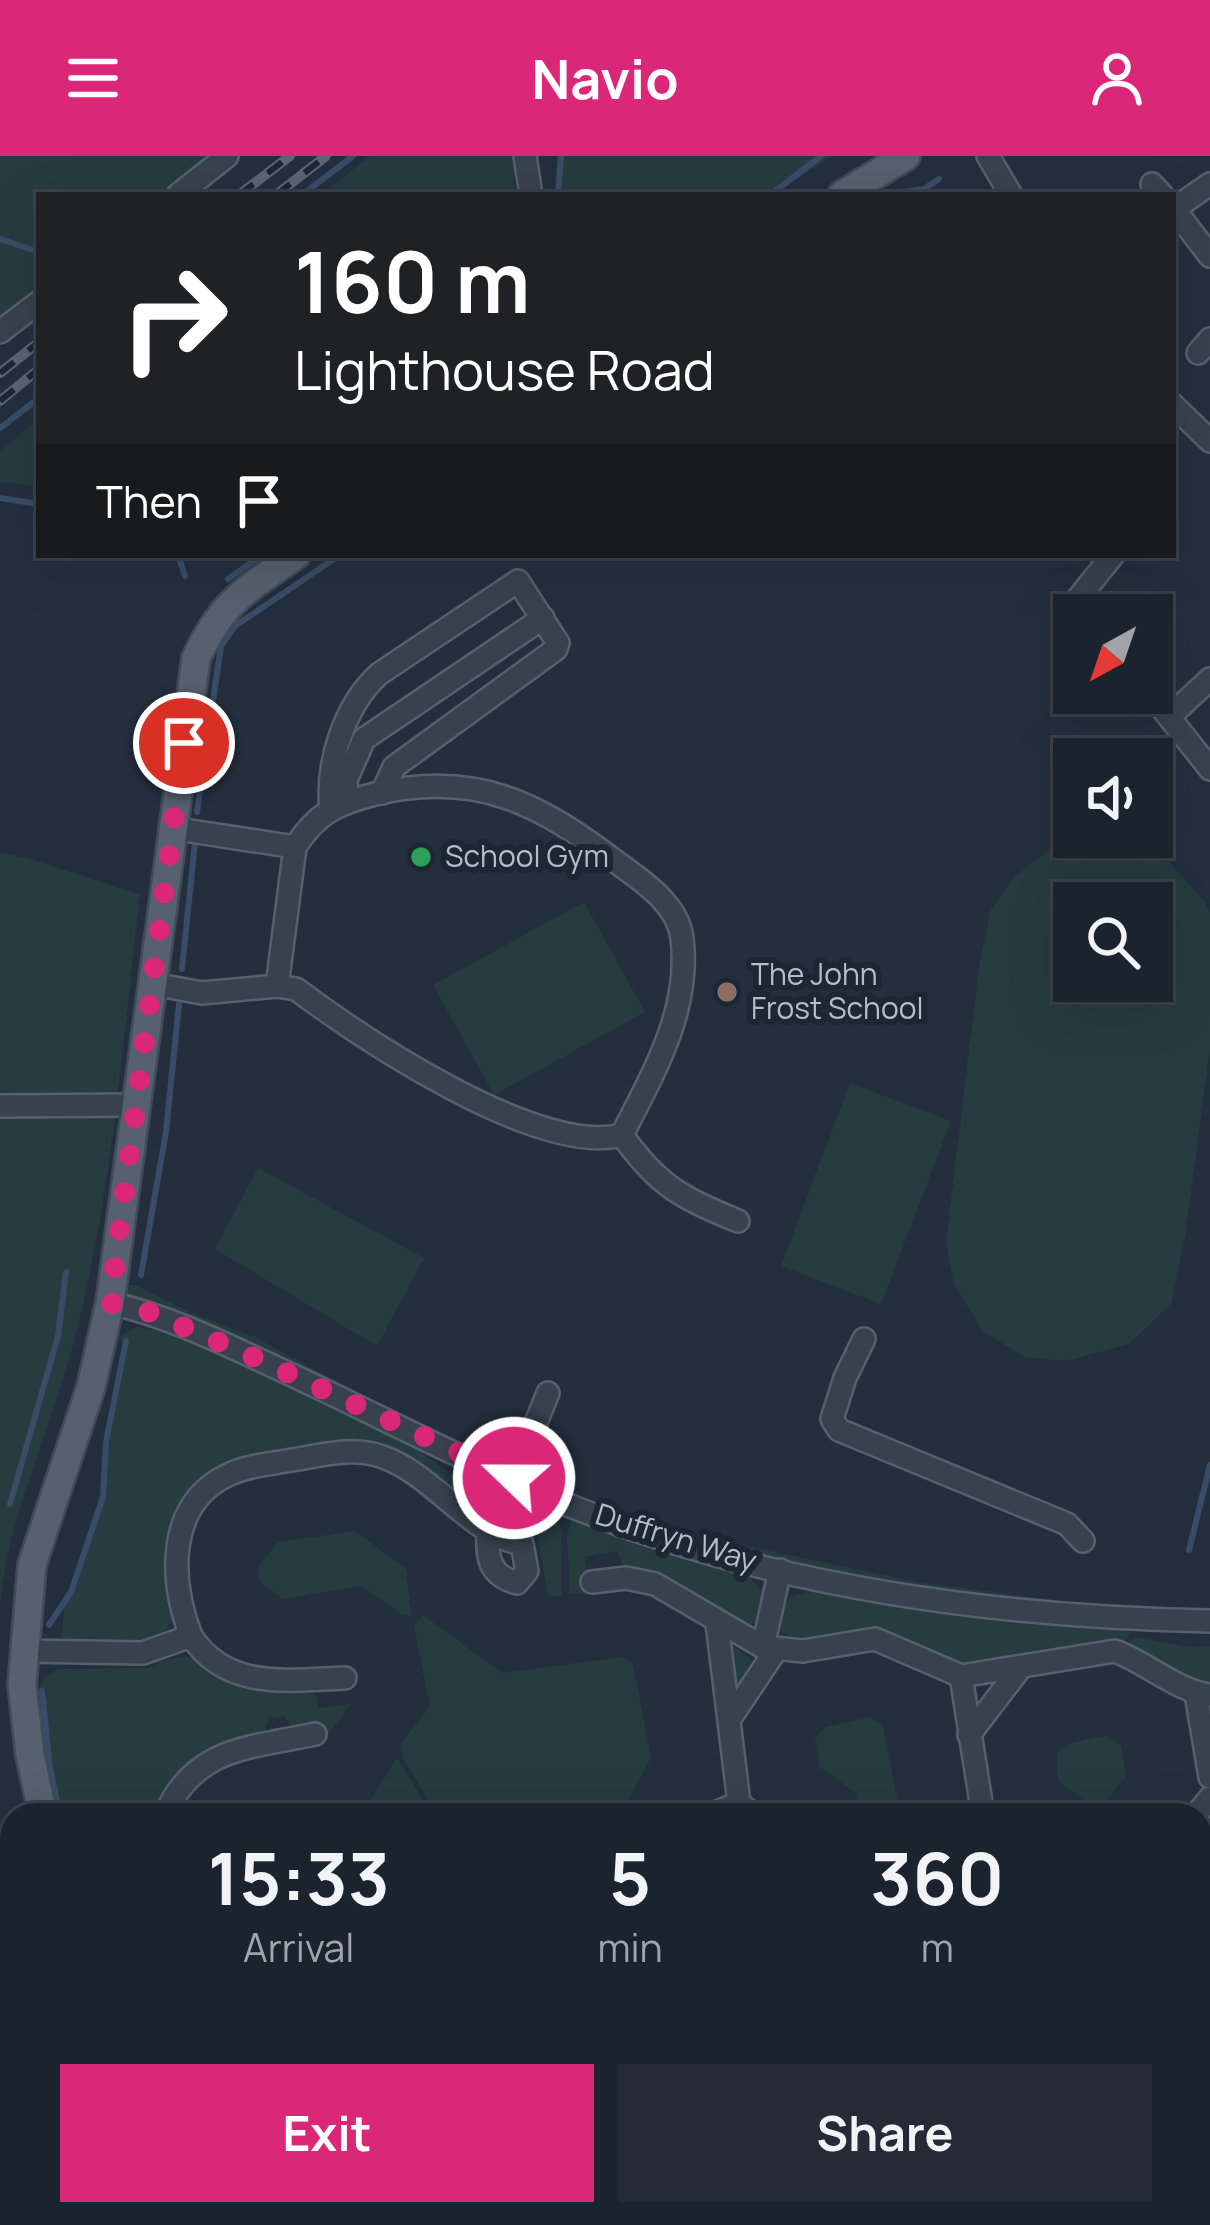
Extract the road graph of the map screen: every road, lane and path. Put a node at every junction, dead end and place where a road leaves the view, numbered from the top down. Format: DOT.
graph roads {
  1 [pos="227,156"];
  2 [pos="525,156"];
  3 [pos="906,156"];
  4 [pos="988,156"];
  5 [pos="1210,184"];
  6 [pos="182,192"];
  7 [pos="531,192"];
  8 [pos="847,192"];
  9 [pos="1009,192"];
  10 [pos="1176,207"];
  11 [pos="1176,211"];
  12 [pos="1210,256"];
  13 [pos="36,304"];
  14 [pos="0,332"];
  15 [pos="1176,407"];
  16 [pos="1210,440"];
  17 [pos="291,558"];
  18 [pos="1111,558"];
  19 [pos="1082,594"];
  20 [pos="543,618"];
  21 [pos="1210,679"];
  22 [pos="1167,714"];
  23 [pos="1169,717"];
  24 [pos="1210,769"];
  25 [pos="382,793"];
  26 [pos="339,806"];
  27 [pos="171,828"];
  28 [pos="295,848"];
  29 [pos="152,984"];
  30 [pos="277,986"];
  31 [pos="136,1105"];
  32 [pos="0,1106"];
  33 [pos="622,1136"];
  34 [pos="738,1220"];
  35 [pos="110,1303"];
  36 [pos="864,1340"];
  37 [pos="548,1393"];
  38 [pos="514,1479"];
  39 [pos="488,1530"];
  40 [pos="1083,1541"];
  41 [pos="780,1570"];
  42 [pos="592,1582"];
  43 [pos="1210,1621"];
  44 [pos="717,1623"];
  45 [pos="191,1636"];
  46 [pos="769,1648"];
  47 [pos="22,1651"];
  48 [pos="1021,1667"];
  49 [pos="961,1676"];
  50 [pos="345,1678"];
  51 [pos="1203,1695"];
  52 [pos="731,1717"];
  53 [pos="314,1734"];
  54 [pos="969,1735"];
  55 [pos="1210,1777"];
  56 [pos="40,1803"];
  57 [pos="173,1803"];
  58 [pos="745,1803"];
  59 [pos="981,1803"];
  1 -- 6 [label="street"];
  2 -- 7 [label="street"];
  3 -- 8 [label="main road"];
  4 -- 9 [label="street"];
  5 -- 10 [label="street"];
  11 -- 12 [label="street"];
  13 -- 14 [label="street"];
  15 -- 16 [label="street"];
  17 -- 27 [label="main road"];
  18 -- 19 [label="street"];
  20 -- 25 [label="street"];
  20 -- 26 [label="street"];
  20 -- 26 [label="street"];
  21 -- 23 [label="street"];
  22 -- 23 [label="street"];
  23 -- 24 [label="street"];
  25 -- 26 [label="street"];
  25 -- 33 [label="street"];
  26 -- 28 [label="street"];
  27 -- 28 [label="street"];
  27 -- 29 [label="main road"];
  28 -- 30 [label="street"];
  29 -- 30 [label="street"];
  29 -- 31 [label="main road"];
  30 -- 33 [label="street"];
  31 -- 32 [label="street"];
  31 -- 35 [label="main road"];
  33 -- 34 [label="street"];
  35 -- 38 [label="street, Duffryn Way"];
  35 -- 47 [label="main road"];
  36 -- 40 [label="street"];
  37 -- 38 [label="street"];
  38 -- 41 [label="street, Duffryn Way"];
  39 -- 45 [label="street"];
  41 -- 43 [label="street, Duffryn Way"];
  41 -- 46 [label="street"];
  42 -- 44 [label="street"];
  44 -- 46 [label="street"];
  44 -- 52 [label="street"];
  45 -- 47 [label="street"];
  45 -- 50 [label="street"];
  46 -- 49 [label="street"];
  46 -- 52 [label="street"];
  47 -- 56 [label="main road"];
  48 -- 49 [label="street"];
  48 -- 51 [label="street"];
  48 -- 54 [label="street"];
  49 -- 54 [label="street"];
  51 -- 55 [label="street"];
  52 -- 58 [label="street"];
  53 -- 57 [label="street"];
  54 -- 59 [label="street"];
}
